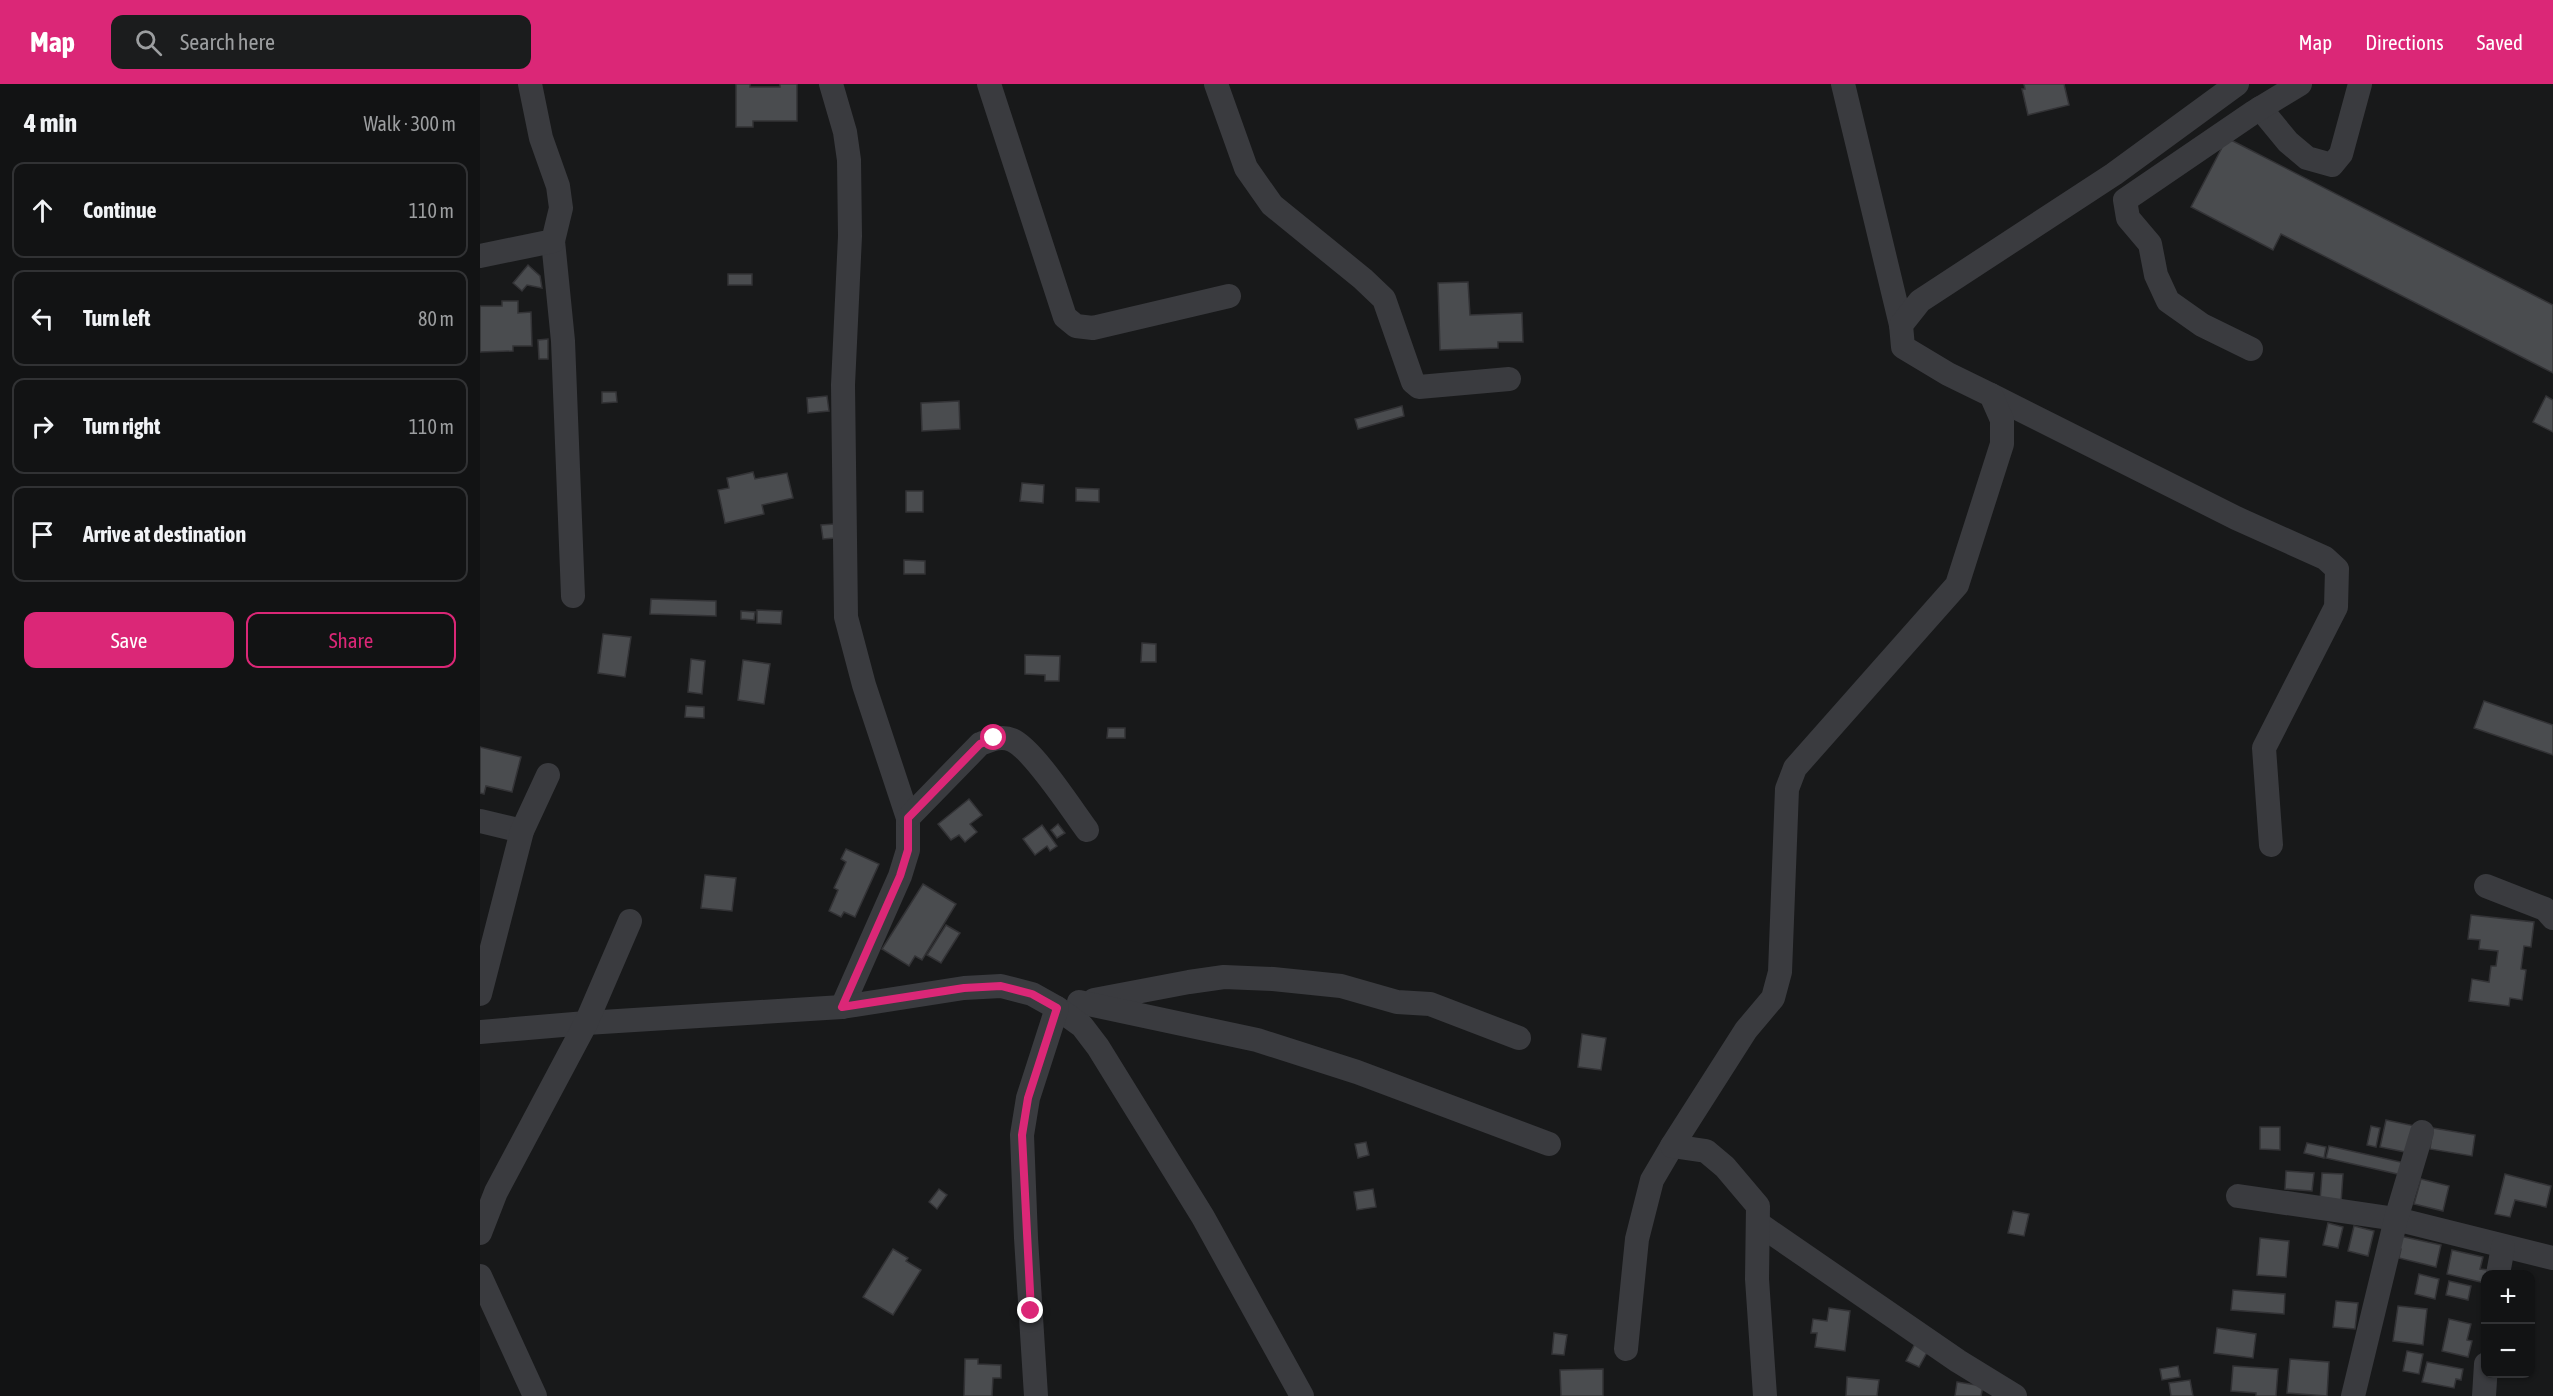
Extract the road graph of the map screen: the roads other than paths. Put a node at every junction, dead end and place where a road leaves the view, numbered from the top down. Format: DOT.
graph roads {
  1 [pos="530,84"];
  2 [pos="831,84"];
  3 [pos="989,84"];
  4 [pos="1215,84"];
  5 [pos="1843,84"];
  6 [pos="2235,84"];
  7 [pos="2300,84"];
  8 [pos="2360,84"];
  9 [pos="2260,108"];
  10 [pos="553,241"];
  11 [pos="480,256"];
  12 [pos="1229,296"];
  13 [pos="1901,326"];
  14 [pos="2251,349"];
  15 [pos="1509,379"];
  16 [pos="1991,395"];
  17 [pos="573,596"];
  18 [pos="548,775"];
  19 [pos="908,818"];
  20 [pos="480,820"];
  21 [pos="1087,830"];
  22 [pos="522,831"];
  23 [pos="2271,845"];
  24 [pos="2486,886"];
  25 [pos="2553,918"];
  26 [pos="630,921"];
  27 [pos="480,994"];
  28 [pos="1068,1005"];
  29 [pos="842,1007"];
  30 [pos="586,1023"];
  31 [pos="480,1032"];
  32 [pos="1519,1038"];
  33 [pos="2422,1132"];
  34 [pos="1549,1144"];
  35 [pos="1672,1146"];
  36 [pos="2238,1196"];
  37 [pos="2396,1219"];
  38 [pos="1759,1224"];
  39 [pos="480,1233"];
  40 [pos="2503,1247"];
  41 [pos="2553,1258"];
  42 [pos="2499,1270"];
  43 [pos="480,1276"];
  44 [pos="1626,1349"];
  45 [pos="2485,1378"];
  46 [pos="535,1396"];
  47 [pos="1036,1396"];
  48 [pos="1302,1396"];
  49 [pos="1765,1396"];
  50 [pos="2015,1396"];
  51 [pos="2354,1396"];
  52 [pos="2484,1396"];
  1 -- 10 [label="street"];
  2 -- 19 [label="street"];
  3 -- 12 [label="street"];
  4 -- 15 [label="street"];
  5 -- 13 [label="street"];
  6 -- 13 [label="street"];
  7 -- 9 [label="street"];
  8 -- 9 [label="street"];
  9 -- 14 [label="street"];
  10 -- 11 [label="street"];
  10 -- 17 [label="street"];
  13 -- 16 [label="street"];
  16 -- 23 [label="street"];
  16 -- 35 [label="street"];
  18 -- 22 [label="street"];
  19 -- 21 [label="street"];
  19 -- 29 [label="street"];
  20 -- 22 [label="street"];
  22 -- 27 [label="street"];
  24 -- 25 [label="street"];
  26 -- 30 [label="street"];
  28 -- 29 [label="street"];
  28 -- 32 [label="street"];
  28 -- 34 [label="street"];
  28 -- 47 [label="street"];
  28 -- 48 [label="street"];
  29 -- 30 [label="street"];
  30 -- 31 [label="street"];
  30 -- 39 [label="street"];
  33 -- 37 [label="street"];
  35 -- 38 [label="street"];
  35 -- 44 [label="street"];
  36 -- 37 [label="street"];
  37 -- 40 [label="street"];
  37 -- 51 [label="street"];
  38 -- 49 [label="street"];
  38 -- 50 [label="street"];
  40 -- 41 [label="street"];
  40 -- 42 [label="street"];
  43 -- 46 [label="street"];
  45 -- 52 [label="street"];
}
